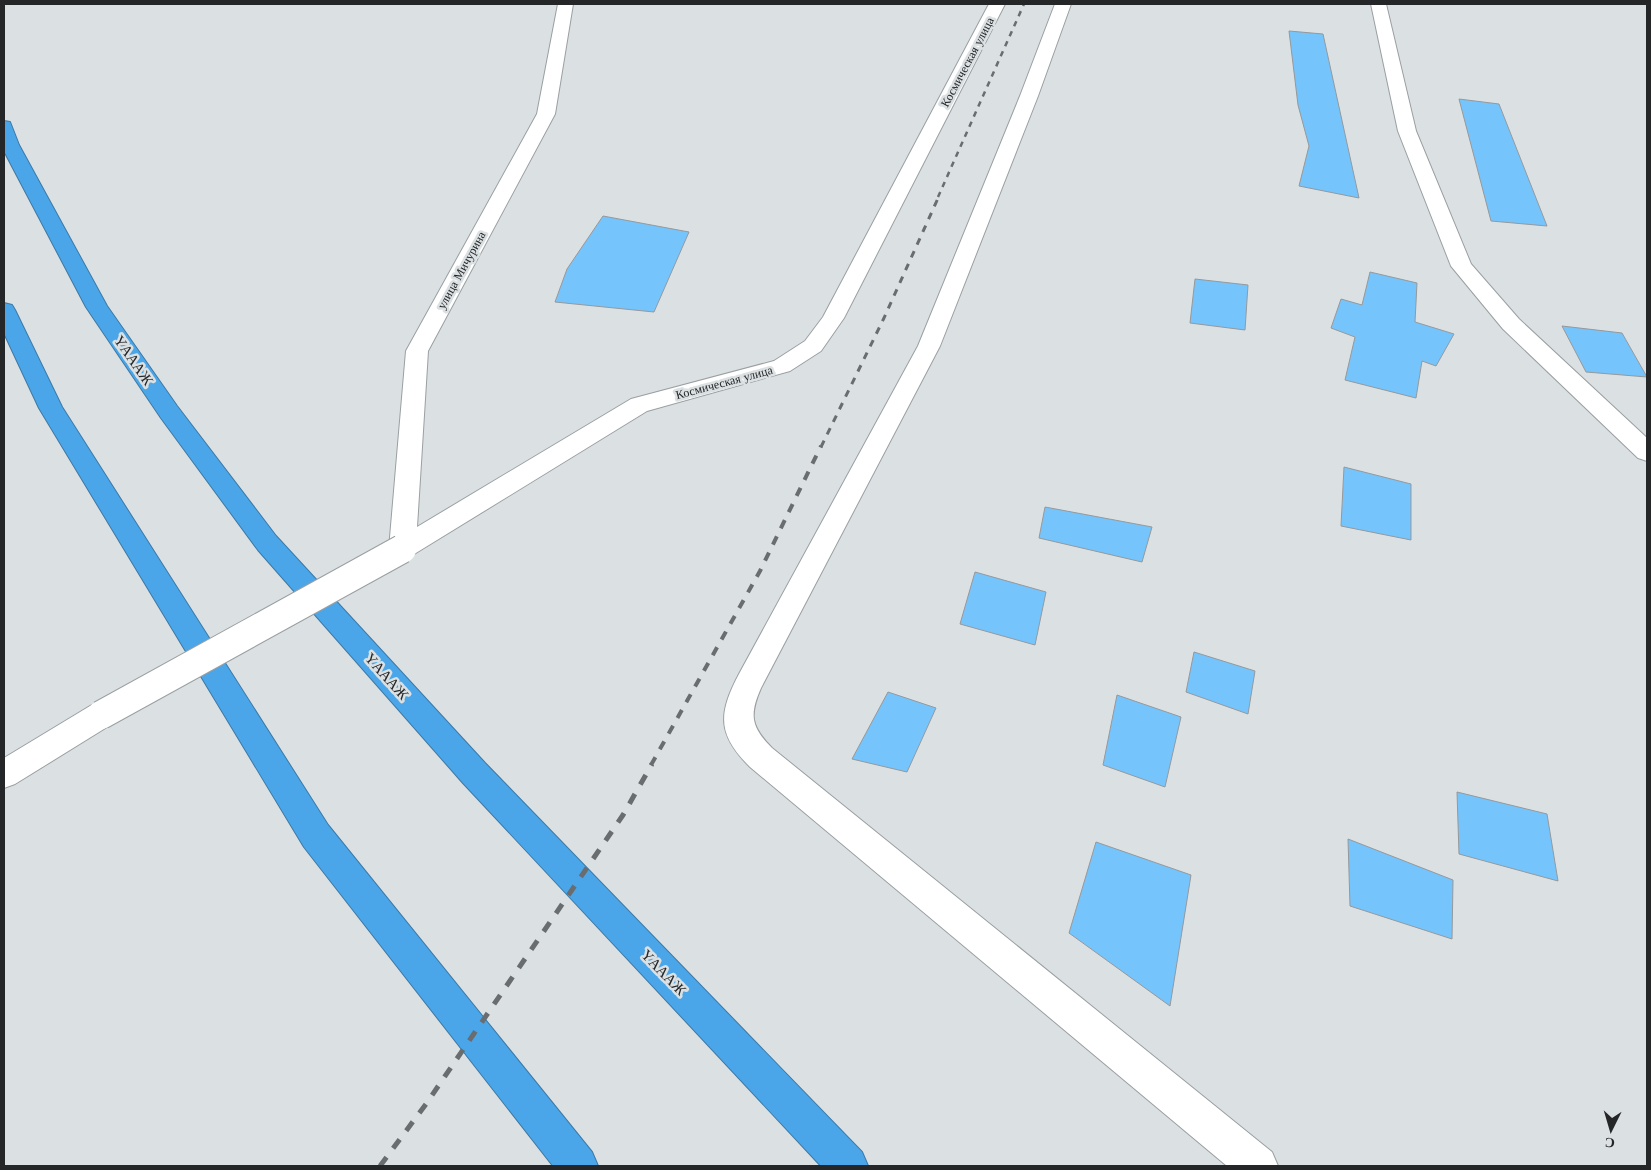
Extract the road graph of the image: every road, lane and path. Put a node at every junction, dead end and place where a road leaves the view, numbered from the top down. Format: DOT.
graph roads {
  1 [pos="565,4"];
  2 [pos="997,4"];
  3 [pos="1063,4"];
  4 [pos="1378,4"];
  5 [pos="4,126"];
  6 [pos="4,310"];
  7 [pos="1647,452"];
  8 [pos="402,549"];
  9 [pos="4,774"];
  10 [pos="578,1166"];
  11 [pos="848,1166"];
  12 [pos="1258,1166"];
  1 -- 8 [label="street, улица Мичурина"];
  2 -- 8 [label="street, Космическая улица"];
  3 -- 12 [label="street"];
  4 -- 7 [label="street"];
  5 -- 11 [label="highway, ҮАААЖ"];
  6 -- 10 [label="highway"];
  8 -- 9 [label="street, Космическая улица, bridge"];
}
